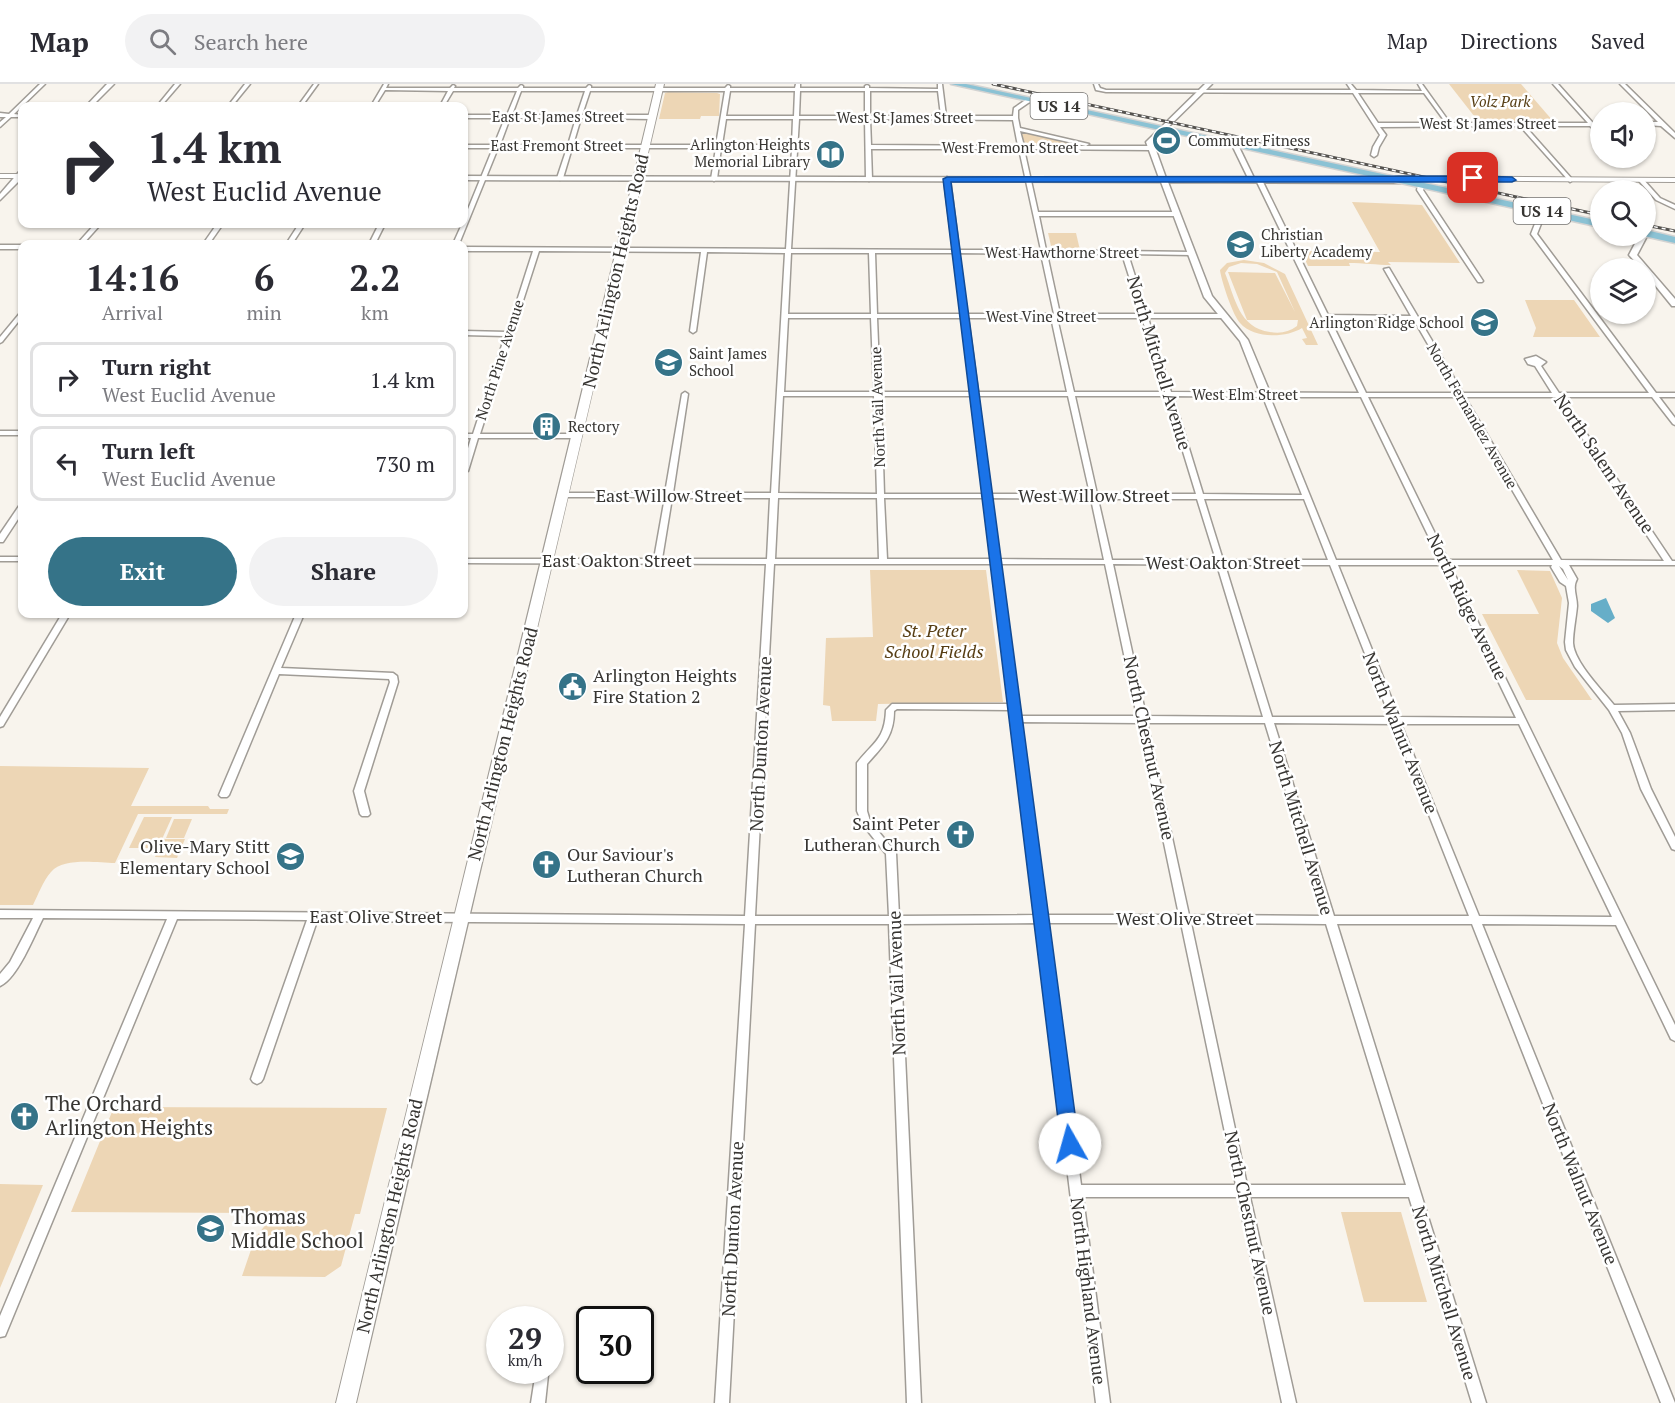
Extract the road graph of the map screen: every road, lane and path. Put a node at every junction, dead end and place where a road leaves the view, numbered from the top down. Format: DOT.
graph roads {
  1 [pos="43,84"];
  2 [pos="111,84"];
  3 [pos="178,84"];
  4 [pos="248,84"];
  5 [pos="316,84"];
  6 [pos="955,84"];
  7 [pos="1349,84"];
  8 [pos="1420,84"];
  9 [pos="1555,84"];
  10 [pos="1622,84"];
  11 [pos="385,86"];
  12 [pos="453,86"];
  13 [pos="521,87"];
  14 [pos="589,87"];
  15 [pos="659,87"];
  16 [pos="728,87"];
  17 [pos="798,87"];
  18 [pos="867,87"];
  19 [pos="940,87"];
  20 [pos="1098,87"];
  21 [pos="1207,87"];
  22 [pos="1354,92"];
  23 [pos="1425,92"];
  24 [pos="1029,100"];
  25 [pos="24,102"];
  26 [pos="93,102"];
  27 [pos="162,102"];
  28 [pos="233,102"];
  29 [pos="303,102"];
  30 [pos="375,102"];
  31 [pos="444,102"];
  32 [pos="18,108"];
  33 [pos="0,116"];
  34 [pos="10,116"];
  35 [pos="18,116"];
  36 [pos="468,116"];
  37 [pos="509,117"];
  38 [pos="580,117"];
  39 [pos="652,117"];
  40 [pos="724,117"];
  41 [pos="796,118"];
  42 [pos="868,118"];
  43 [pos="944,118"];
  44 [pos="1015,118"];
  45 [pos="1590,122"];
  46 [pos="1448,123"];
  47 [pos="1521,124"];
  48 [pos="1590,124"];
  49 [pos="1656,124"];
  50 [pos="1663,124"];
  51 [pos="0,125"];
  52 [pos="1376,125"];
  53 [pos="1018,129"];
  54 [pos="1163,129"];
  55 [pos="1675,136"];
  56 [pos="1235,145"];
  57 [pos="468,146"];
  58 [pos="495,146"];
  59 [pos="570,146"];
  60 [pos="645,146"];
  61 [pos="718,147"];
  62 [pos="794,147"];
  63 [pos="868,147"];
  64 [pos="1022,148"];
  65 [pos="1097,148"];
  66 [pos="1151,148"];
  67 [pos="1374,155"];
  68 [pos="18,175"];
  69 [pos="0,176"];
  70 [pos="468,178"];
  71 [pos="482,178"];
  72 [pos="560,178"];
  73 [pos="637,178"];
  74 [pos="1386,178"];
  75 [pos="18,179"];
  76 [pos="714,179"];
  77 [pos="792,179"];
  78 [pos="869,179"];
  79 [pos="947,179"];
  80 [pos="1028,179"];
  81 [pos="1164,180"];
  82 [pos="1255,180"];
  83 [pos="1512,180"];
  84 [pos="1570,180"];
  85 [pos="1590,180"];
  86 [pos="1656,180"];
  87 [pos="1675,180"];
  88 [pos="1401,181"];
  89 [pos="1438,181"];
  90 [pos="1421,185"];
  91 [pos="1444,190"];
  92 [pos="1656,197"];
  93 [pos="0,198"];
  94 [pos="1675,207"];
  95 [pos="1543,212"];
  96 [pos="468,214"];
  97 [pos="1036,214"];
  98 [pos="1176,214"];
  99 [pos="1590,222"];
  100 [pos="94,228"];
  101 [pos="1656,236"];
  102 [pos="84,240"];
  103 [pos="1675,240"];
  104 [pos="0,247"];
  105 [pos="18,247"];
  106 [pos="468,249"];
  107 [pos="537,249"];
  108 [pos="620,251"];
  109 [pos="704,251"];
  110 [pos="788,252"];
  111 [pos="872,252"];
  112 [pos="957,252"];
  113 [pos="1045,253"];
  114 [pos="1125,253"];
  115 [pos="1191,253"];
  116 [pos="1387,269"];
  117 [pos="1480,280"];
  118 [pos="1656,282"];
  119 [pos="1675,304"];
  120 [pos="785,316"];
  121 [pos="875,316"];
  122 [pos="1224,316"];
  123 [pos="964,317"];
  124 [pos="1056,317"];
  125 [pos="1145,317"];
  126 [pos="1326,317"];
  127 [pos="1415,318"];
  128 [pos="18,319"];
  129 [pos="693,331"];
  130 [pos="468,333"];
  131 [pos="509,334"];
  132 [pos="0,341"];
  133 [pos="1537,365"];
  134 [pos="685,394"];
  135 [pos="780,394"];
  136 [pos="877,394"];
  137 [pos="975,395"];
  138 [pos="1072,395"];
  139 [pos="1169,395"];
  140 [pos="1266,395"];
  141 [pos="1364,395"];
  142 [pos="1460,395"];
  143 [pos="1557,395"];
  144 [pos="1653,395"];
  145 [pos="1675,395"];
  146 [pos="1675,423"];
  147 [pos="0,434"];
  148 [pos="18,434"];
  149 [pos="468,436"];
  150 [pos="476,436"];
  151 [pos="578,436"];
  152 [pos="468,459"];
  153 [pos="564,495"];
  154 [pos="669,496"];
  155 [pos="774,496"];
  156 [pos="881,496"];
  157 [pos="987,496"];
  158 [pos="1094,496"];
  159 [pos="1199,496"];
  160 [pos="1306,497"];
  161 [pos="18,514"];
  162 [pos="0,540"];
  163 [pos="0,559"];
  164 [pos="18,559"];
  165 [pos="468,561"];
  166 [pos="549,561"];
  167 [pos="658,561"];
  168 [pos="771,561"];
  169 [pos="883,562"];
  170 [pos="1219,562"];
  171 [pos="1446,562"];
  172 [pos="1558,562"];
  173 [pos="996,563"];
  174 [pos="1109,563"];
  175 [pos="1333,563"];
  176 [pos="1673,563"];
  177 [pos="64,618"];
  178 [pos="298,618"];
  179 [pos="276,671"];
  180 [pos="1015,707"];
  181 [pos="1675,707"];
  182 [pos="1612,708"];
  183 [pos="1016,719"];
  184 [pos="1144,720"];
  185 [pos="1268,720"];
  186 [pos="1394,720"];
  187 [pos="1522,721"];
  188 [pos="0,724"];
  189 [pos="224,795"];
  190 [pos="365,814"];
  191 [pos="1675,846"];
  192 [pos="0,914"];
  193 [pos="40,915"];
  194 [pos="174,915"];
  195 [pos="313,916"];
  196 [pos="460,918"];
  197 [pos="1185,919"];
  198 [pos="752,920"];
  199 [pos="895,920"];
  200 [pos="1042,920"];
  201 [pos="1329,921"];
  202 [pos="1475,921"];
  203 [pos="1619,921"];
  204 [pos="0,982"];
  205 [pos="1675,1035"];
  206 [pos="257,1079"];
  207 [pos="1242,1190"];
  208 [pos="1076,1191"];
  209 [pos="1413,1191"];
  210 [pos="0,1331"];
  211 [pos="540,1384"];
  212 [pos="346,1403"];
  213 [pos="538,1403"];
  214 [pos="722,1403"];
  215 [pos="914,1403"];
  216 [pos="1102,1403"];
  217 [pos="1289,1403"];
  218 [pos="1479,1403"];
  219 [pos="1668,1403"];
  1 -- 25 [label="street"];
  2 -- 26 [label="street"];
  3 -- 27 [label="street"];
  4 -- 28 [label="street"];
  5 -- 29 [label="street"];
  6 -- 24 [label="main road, US 14"];
  7 -- 22 [label="street"];
  8 -- 23 [label="street"];
  9 -- 45 [label="street"];
  10 -- 50 [label="street"];
  11 -- 12 [label="street"];
  11 -- 30 [label="street"];
  12 -- 13 [label="street"];
  12 -- 31 [label="street"];
  13 -- 14 [label="street"];
  13 -- 37 [label="street"];
  14 -- 15 [label="street"];
  14 -- 38 [label="street"];
  15 -- 16 [label="street"];
  15 -- 39 [label="main road, North Arlington Heights Road"];
  16 -- 17 [label="street"];
  16 -- 40 [label="street"];
  17 -- 18 [label="street"];
  17 -- 41 [label="street, North Dunton Avenue"];
  18 -- 19 [label="street"];
  18 -- 42 [label="street"];
  19 -- 43 [label="street"];
  20 -- 21 [label="street"];
  21 -- 22 [label="street"];
  21 -- 54 [label="street"];
  22 -- 23 [label="street"];
  22 -- 52 [label="street"];
  23 -- 46 [label="street"];
  24 -- 44 [label="street"];
  24 -- 54 [label="main road, US 14"];
  32 -- 34 [label="street"];
  33 -- 34 [label="street"];
  34 -- 35 [label="street"];
  34 -- 51 [label="street"];
  36 -- 37 [label="street, East St James Street"];
  37 -- 38 [label="street, East St James Street"];
  37 -- 58 [label="street"];
  38 -- 39 [label="street, East St James Street"];
  38 -- 59 [label="street"];
  39 -- 60 [label="main road, North Arlington Heights Road"];
  40 -- 41 [label="street"];
  40 -- 61 [label="street"];
  41 -- 42 [label="street, West St James Street"];
  41 -- 62 [label="street, North Dunton Avenue"];
  42 -- 43 [label="street, West St James Street"];
  42 -- 63 [label="street"];
  43 -- 44 [label="street, West St James Street"];
  44 -- 53 [label="street, North Chestnut Avenue"];
  46 -- 47 [label="street, West St James Street"];
  46 -- 52 [label="street, West St James Street"];
  47 -- 48 [label="street, West St James Street"];
  47 -- 84 [label="street"];
  49 -- 50 [label="street"];
  50 -- 55 [label="street"];
  52 -- 67 [label="street"];
  53 -- 64 [label="street, North Chestnut Avenue"];
  53 -- 65 [label="street"];
  54 -- 56 [label="main road, US 14"];
  54 -- 66 [label="street"];
  56 -- 74 [label="main road, US 14"];
  56 -- 82 [label="street, North Ridge Avenue"];
  57 -- 58 [label="street, East Fremont Street"];
  58 -- 59 [label="street, East Fremont Street"];
  58 -- 71 [label="street"];
  59 -- 60 [label="street, East Fremont Street"];
  59 -- 72 [label="street"];
  60 -- 61 [label="street, East Fremont Street"];
  60 -- 73 [label="main road, North Arlington Heights Road"];
  61 -- 62 [label="street, East Fremont Street"];
  61 -- 76 [label="street"];
  62 -- 77 [label="street, North Dunton Avenue"];
  63 -- 64 [label="street, West Fremont Street"];
  63 -- 78 [label="street"];
  64 -- 65 [label="street, West Fremont Street"];
  64 -- 80 [label="street, North Chestnut Avenue"];
  65 -- 66 [label="street, West Fremont Street"];
  66 -- 81 [label="street, North Walnut Avenue"];
  68 -- 69 [label="main road"];
  70 -- 71 [label="street"];
  71 -- 72 [label="street"];
  71 -- 96 [label="street"];
  72 -- 73 [label="street"];
  73 -- 76 [label="street"];
  73 -- 108 [label="main road, North Arlington Heights Road"];
  74 -- 82 [label="street"];
  74 -- 83 [label="main road"];
  74 -- 88 [label="main road, US 14"];
  75 -- 93 [label="street"];
  76 -- 77 [label="street"];
  77 -- 78 [label="street"];
  77 -- 110 [label="street, North Dunton Avenue"];
  78 -- 79 [label="street"];
  79 -- 80 [label="street"];
  79 -- 112 [label="street, North Highland Avenue"];
  80 -- 81 [label="street"];
  80 -- 97 [label="street, North Chestnut Avenue"];
  81 -- 82 [label="street"];
  81 -- 98 [label="street, North Walnut Avenue"];
  82 -- 88 [label="street"];
  82 -- 126 [label="street, North Ridge Avenue"];
  83 -- 84 [label="main road"];
  83 -- 89 [label="main road"];
  84 -- 85 [label="main road"];
  86 -- 87 [label="main road"];
  88 -- 89 [label="main road"];
  88 -- 90 [label="main road, US 14"];
  89 -- 91 [label="main road"];
  90 -- 91 [label="main road, US 14"];
  90 -- 117 [label="street"];
  91 -- 95 [label="main road, US 14"];
  92 -- 94 [label="street"];
  95 -- 99 [label="main road, US 14"];
  95 -- 144 [label="street"];
  97 -- 98 [label="street"];
  97 -- 113 [label="street, North Chestnut Avenue"];
  98 -- 115 [label="street, North Walnut Avenue"];
  100 -- 102 [label="street"];
  101 -- 103 [label="main road"];
  104 -- 105 [label="street"];
  106 -- 107 [label="street, West Hawthorne Street"];
  107 -- 108 [label="street, West Hawthorne Street"];
  107 -- 131 [label="street, North Pine Avenue"];
  108 -- 109 [label="street, West Hawthorne Street"];
  108 -- 151 [label="main road, North Arlington Heights Road"];
  109 -- 110 [label="street, West Hawthorne Street"];
  109 -- 129 [label="street"];
  110 -- 111 [label="street, West Hawthorne Street"];
  110 -- 120 [label="street, North Dunton Avenue"];
  111 -- 112 [label="street, West Hawthorne Street"];
  111 -- 121 [label="street, North Vail Avenue"];
  112 -- 113 [label="street, West Hawthorne Street"];
  112 -- 123 [label="street, North Highland Avenue"];
  113 -- 114 [label="street, West Hawthorne Street"];
  113 -- 124 [label="street, North Chestnut Avenue"];
  114 -- 115 [label="street, West Hawthorne Street"];
  114 -- 125 [label="street, North Mitchell Avenue"];
  115 -- 122 [label="street, North Walnut Avenue"];
  116 -- 127 [label="street, North Fernandez Avenue"];
  118 -- 119 [label="street"];
  120 -- 121 [label="street, West Vine Street"];
  120 -- 135 [label="street, North Dunton Avenue"];
  121 -- 123 [label="street, West Vine Street"];
  121 -- 136 [label="street, North Vail Avenue"];
  122 -- 125 [label="street, West Vine Street"];
  122 -- 140 [label="street, North Walnut Avenue"];
  123 -- 124 [label="street, West Vine Street"];
  123 -- 137 [label="street, North Highland Avenue"];
  124 -- 125 [label="street, West Vine Street"];
  124 -- 138 [label="street, North Chestnut Avenue"];
  125 -- 139 [label="street, North Mitchell Avenue"];
  126 -- 127 [label="street"];
  126 -- 141 [label="street, North Ridge Avenue"];
  127 -- 142 [label="street, North Fernandez Avenue"];
  128 -- 132 [label="street"];
  130 -- 131 [label="street"];
  131 -- 150 [label="street, North Pine Avenue"];
  133 -- 143 [label="street, North Salem Avenue"];
  134 -- 154 [label="street"];
  135 -- 136 [label="street, West Elm Street"];
  135 -- 155 [label="street, North Dunton Avenue"];
  136 -- 137 [label="street, West Elm Street"];
  136 -- 156 [label="street, North Vail Avenue"];
  137 -- 138 [label="street, West Elm Street"];
  137 -- 157 [label="street, North Highland Avenue"];
  138 -- 139 [label="street, West Elm Street"];
  138 -- 158 [label="street, North Chestnut Avenue"];
  139 -- 140 [label="street, West Elm Street"];
  139 -- 159 [label="street, North Mitchell Avenue"];
  140 -- 141 [label="street, West Elm Street"];
  140 -- 160 [label="street, North Walnut Avenue"];
  141 -- 142 [label="street, West Elm Street"];
  141 -- 171 [label="street, North Ridge Avenue"];
  142 -- 143 [label="street, West Elm Street"];
  142 -- 172 [label="street, North Fernandez Avenue"];
  143 -- 144 [label="street, West Elm Street"];
  143 -- 176 [label="street, North Salem Avenue"];
  144 -- 145 [label="street, West Elm Street"];
  144 -- 146 [label="street"];
  147 -- 148 [label="street"];
  149 -- 150 [label="street"];
  150 -- 151 [label="street"];
  150 -- 152 [label="street, North Pine Avenue"];
  151 -- 153 [label="main road, North Arlington Heights Road"];
  153 -- 154 [label="street, East Willow Street"];
  153 -- 166 [label="main road, North Arlington Heights Road"];
  154 -- 155 [label="street, East Willow Street"];
  154 -- 167 [label="street"];
  155 -- 156 [label="street, West Willow Street"];
  155 -- 168 [label="street, North Dunton Avenue"];
  156 -- 157 [label="street, West Willow Street"];
  156 -- 169 [label="street, North Vail Avenue"];
  157 -- 158 [label="street, West Willow Street"];
  157 -- 173 [label="street, North Highland Avenue"];
  158 -- 159 [label="street, West Willow Street"];
  158 -- 174 [label="street, North Chestnut Avenue"];
  159 -- 160 [label="street, West Willow Street"];
  159 -- 170 [label="street, North Mitchell Avenue"];
  160 -- 175 [label="street, North Walnut Avenue"];
  161 -- 162 [label="street"];
  163 -- 164 [label="street"];
  165 -- 166 [label="street, East Oakton Street"];
  166 -- 167 [label="street, East Oakton Street"];
  166 -- 196 [label="main road, North Arlington Heights Road"];
  167 -- 168 [label="street, East Oakton Street"];
  168 -- 169 [label="street, West Oakton Street"];
  168 -- 198 [label="street, North Dunton Avenue"];
  169 -- 173 [label="street, West Oakton Street"];
  170 -- 174 [label="street, West Oakton Street"];
  170 -- 175 [label="street, West Oakton Street"];
  170 -- 185 [label="street, North Mitchell Avenue"];
  171 -- 172 [label="street, West Oakton Street"];
  171 -- 175 [label="street, West Oakton Street"];
  171 -- 187 [label="street, North Ridge Avenue"];
  172 -- 176 [label="street, West Oakton Street"];
  172 -- 182 [label="street, North Fernandez Avenue"];
  173 -- 174 [label="street, West Oakton Street"];
  173 -- 180 [label="street, North Highland Avenue"];
  174 -- 184 [label="street, North Chestnut Avenue"];
  175 -- 186 [label="street, North Walnut Avenue"];
  177 -- 188 [label="street"];
  178 -- 179 [label="street"];
  179 -- 189 [label="street"];
  179 -- 190 [label="street"];
  180 -- 183 [label="street, North Highland Avenue"];
  180 -- 199 [label="street, North Vail Avenue"];
  181 -- 182 [label="street"];
  182 -- 191 [label="street"];
  183 -- 184 [label="street"];
  183 -- 200 [label="street, North Highland Avenue"];
  184 -- 185 [label="street"];
  184 -- 197 [label="street, North Chestnut Avenue"];
  185 -- 186 [label="street"];
  185 -- 201 [label="street, North Mitchell Avenue"];
  186 -- 187 [label="street"];
  186 -- 202 [label="street, North Walnut Avenue"];
  187 -- 203 [label="street, North Ridge Avenue"];
  192 -- 193 [label="street, East Olive Street"];
  193 -- 194 [label="street, East Olive Street"];
  193 -- 204 [label="street"];
  194 -- 195 [label="street, East Olive Street"];
  194 -- 210 [label="street"];
  195 -- 196 [label="street, East Olive Street"];
  195 -- 206 [label="street"];
  196 -- 198 [label="street, East Olive Street"];
  196 -- 212 [label="main road, North Arlington Heights Road"];
  197 -- 200 [label="street, West Olive Street"];
  197 -- 201 [label="street, West Olive Street"];
  197 -- 207 [label="street, North Chestnut Avenue"];
  198 -- 199 [label="street, West Olive Street"];
  198 -- 214 [label="street, North Dunton Avenue"];
  199 -- 200 [label="street, West Olive Street"];
  199 -- 215 [label="street, North Vail Avenue"];
  200 -- 208 [label="street, North Highland Avenue"];
  201 -- 202 [label="street, West Olive Street"];
  201 -- 209 [label="street, North Mitchell Avenue"];
  202 -- 203 [label="street, West Olive Street"];
  202 -- 219 [label="street, North Walnut Avenue"];
  203 -- 205 [label="street, North Ridge Avenue"];
  207 -- 208 [label="street"];
  207 -- 209 [label="street"];
  207 -- 217 [label="street, North Chestnut Avenue"];
  208 -- 216 [label="street, North Highland Avenue"];
  209 -- 218 [label="street, North Mitchell Avenue"];
  211 -- 213 [label="street"];
}
